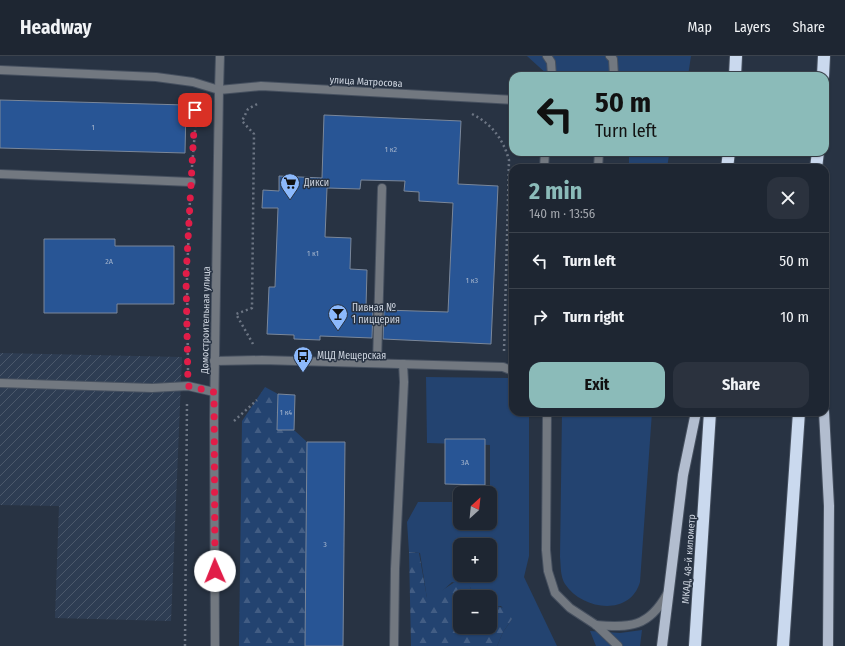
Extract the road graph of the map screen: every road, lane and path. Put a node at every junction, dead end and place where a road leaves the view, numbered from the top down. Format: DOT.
graph roads {
  1 [pos="220,56"];
  2 [pos="547,56"];
  3 [pos="610,56"];
  4 [pos="736,56"];
  5 [pos="824,56"];
  6 [pos="0,70"];
  7 [pos="552,72"];
  8 [pos="614,72"];
  9 [pos="735,72"];
  10 [pos="823,72"];
  11 [pos="219,90"];
  12 [pos="509,100"];
  13 [pos="195,101"];
  14 [pos="260,102"];
  15 [pos="469,112"];
  16 [pos="0,174"];
  17 [pos="191,182"];
  18 [pos="382,188"];
  19 [pos="262,360"];
  20 [pos="214,361"];
  21 [pos="377,363"];
  22 [pos="403,364"];
  23 [pos="503,367"];
  24 [pos="509,369"];
  25 [pos="0,383"];
  26 [pos="188,386"];
  27 [pos="214,392"];
  28 [pos="257,400"];
  29 [pos="547,416"];
  30 [pos="695,416"];
  31 [pos="710,416"];
  32 [pos="799,416"];
  33 [pos="824,416"];
  34 [pos="234,421"];
  35 [pos="669,589"];
  36 [pos="596,624"];
  37 [pos="184,646"];
  38 [pos="215,646"];
  39 [pos="394,646"];
  40 [pos="618,646"];
  41 [pos="662,646"];
  42 [pos="695,646"];
  43 [pos="783,646"];
  44 [pos="828,646"];
  1 -- 11 [label="street"];
  2 -- 7 [label="street"];
  3 -- 8 [label="street"];
  4 -- 9 [label="highway"];
  5 -- 10 [label="highway"];
  6 -- 11 [label="street, улица Матросова"];
  11 -- 12 [label="street, улица Матросова"];
  11 -- 20 [label="street, Домостроительная улица"];
  13 -- 17 [label="path"];
  14 -- 19 [label="path"];
  15 -- 23 [label="path"];
  16 -- 17 [label="street"];
  17 -- 26 [label="path"];
  18 -- 21 [label="street"];
  19 -- 20 [label="street"];
  19 -- 21 [label="street"];
  20 -- 27 [label="street, Домостроительная улица"];
  21 -- 22 [label="street"];
  22 -- 23 [label="street"];
  22 -- 39 [label="street"];
  23 -- 24 [label="street"];
  25 -- 26 [label="street"];
  26 -- 27 [label="street"];
  26 -- 37 [label="path"];
  27 -- 38 [label="street, Домостроительная улица"];
  28 -- 34 [label="path"];
  29 -- 36 [label="street"];
  30 -- 35 [label="main road"];
  31 -- 42 [label="highway, МКАД, 48-й километр"];
  32 -- 43 [label="highway"];
  33 -- 44 [label="main road"];
  35 -- 36 [label="street"];
  35 -- 41 [label="main road"];
  36 -- 40 [label="street"];
}
